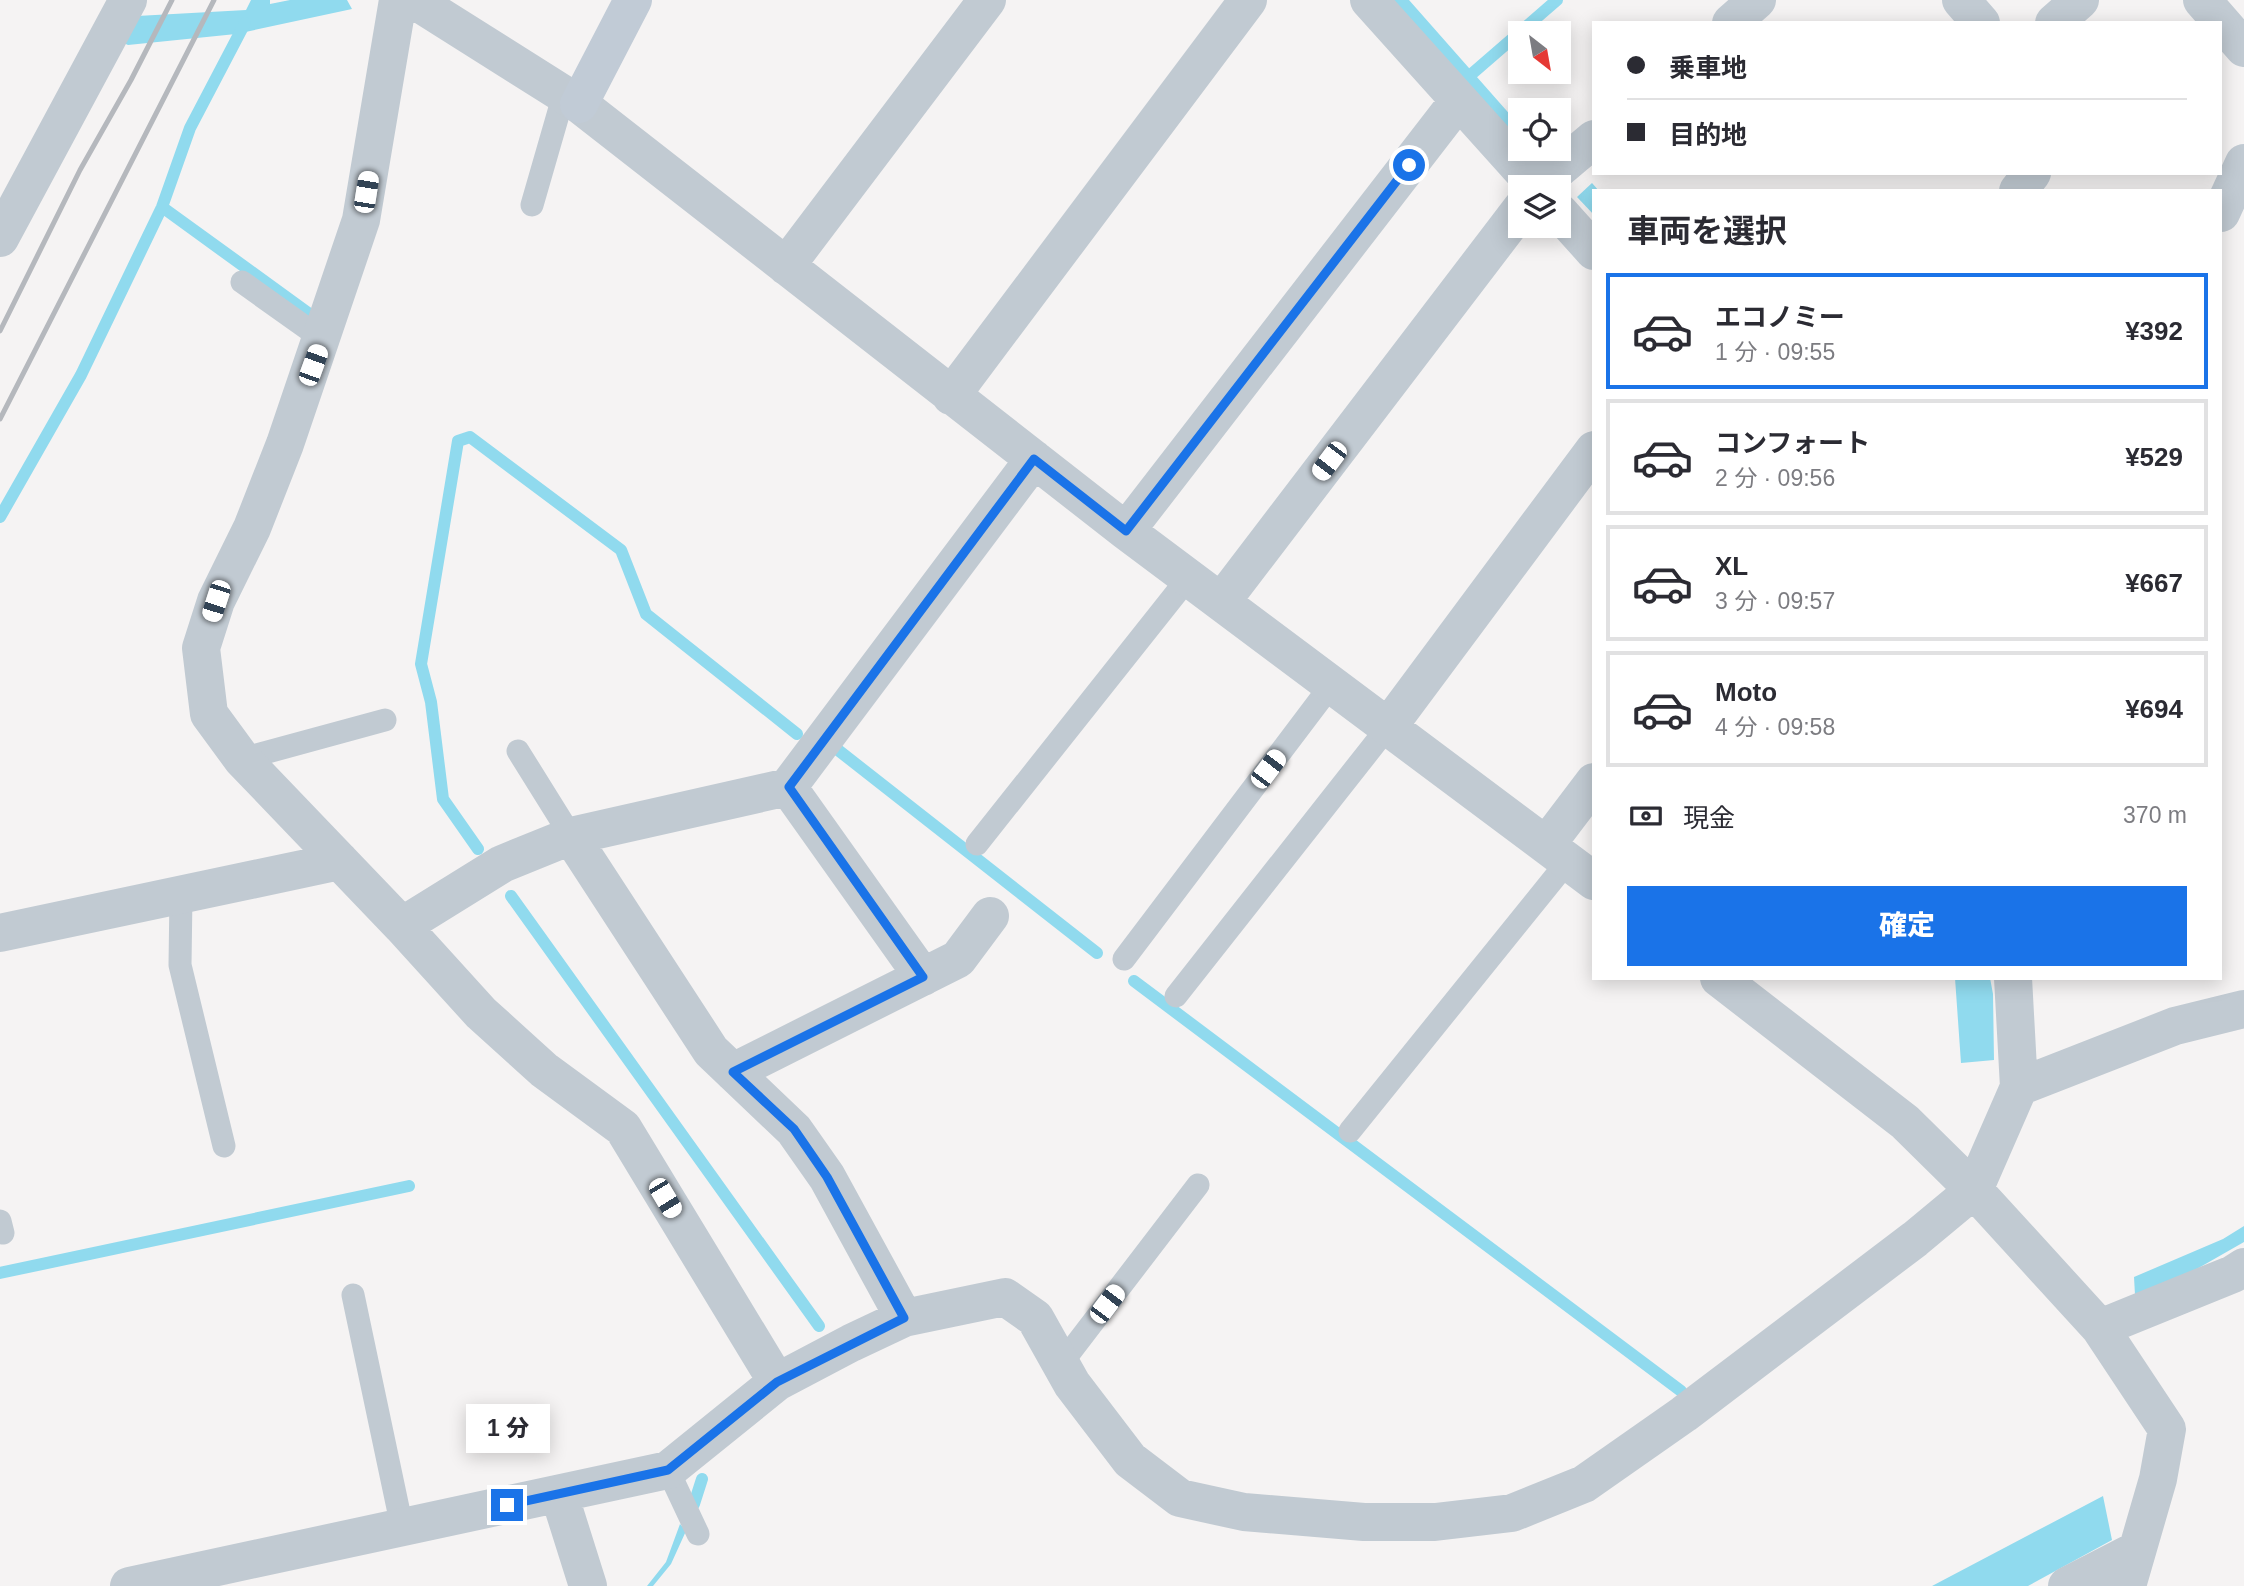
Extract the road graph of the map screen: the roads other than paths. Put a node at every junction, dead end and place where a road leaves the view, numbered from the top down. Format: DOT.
graph roads {
  1 [pos="128,0"];
  2 [pos="398,0"];
  3 [pos="414,0"];
  4 [pos="632,0"];
  5 [pos="987,0"];
  6 [pos="1248,0"];
  7 [pos="1368,0"];
  8 [pos="1757,0"];
  9 [pos="1961,0"];
  10 [pos="2080,0"];
  11 [pos="2203,0"];
  12 [pos="1733,21"];
  13 [pos="1979,21"];
  14 [pos="2056,21"];
  15 [pos="2221,21"];
  16 [pos="2222,22"];
  17 [pos="2244,48"];
  18 [pos="571,99"];
  19 [pos="1459,100"];
  20 [pos="1592,141"];
  21 [pos="2244,163"];
  22 [pos="1526,175"];
  23 [pos="1551,175"];
  24 [pos="2030,175"];
  25 [pos="2020,189"];
  26 [pos="532,205"];
  27 [pos="2222,211"];
  28 [pos="1571,225"];
  29 [pos="1508,226"];
  30 [pos="0,239"];
  31 [pos="1592,249"];
  32 [pos="786,266"];
  33 [pos="242,282"];
  34 [pos="322,339"];
  35 [pos="951,396"];
  36 [pos="1592,453"];
  37 [pos="1034,459"];
  38 [pos="1126,531"];
  39 [pos="1189,576"];
  40 [pos="1222,601"];
  41 [pos="1332,684"];
  42 [pos="385,720"];
  43 [pos="1388,727"];
  44 [pos="518,751"];
  45 [pos="242,759"];
  46 [pos="789,787"];
  47 [pos="1592,789"];
  48 [pos="571,836"];
  49 [pos="976,844"];
  50 [pos="340,861"];
  51 [pos="1570,862"];
  52 [pos="181,895"];
  53 [pos="990,916"];
  54 [pos="402,926"];
  55 [pos="0,933"];
  56 [pos="1124,959"];
  57 [pos="923,977"];
  58 [pos="1722,980"];
  59 [pos="2013,980"];
  60 [pos="1176,996"];
  61 [pos="2244,1009"];
  62 [pos="733,1072"];
  63 [pos="2019,1087"];
  64 [pos="1350,1131"];
  65 [pos="224,1146"];
  66 [pos="1198,1185"];
  67 [pos="1974,1190"];
  68 [pos="2244,1267"];
  69 [pos="353,1294"];
  70 [pos="904,1318"];
  71 [pos="2100,1328"];
  72 [pos="1061,1364"];
  73 [pos="777,1382"];
  74 [pos="668,1470"];
  75 [pos="559,1494"];
  76 [pos="402,1527"];
  77 [pos="698,1534"];
  78 [pos="2132,1568"];
  79 [pos="130,1586"];
  80 [pos="588,1586"];
  81 [pos="2067,1586"];
  1 -- 30 [label="street"];
  2 -- 34 [label="street"];
  3 -- 18 [label="street"];
  4 -- 18 [label="street"];
  5 -- 32 [label="street"];
  6 -- 35 [label="street"];
  7 -- 19 [label="street"];
  8 -- 12 [label="street"];
  9 -- 13 [label="street"];
  10 -- 14 [label="street"];
  11 -- 15 [label="street"];
  16 -- 17 [label="street"];
  18 -- 26 [label="lane"];
  18 -- 32 [label="street"];
  19 -- 22 [label="street"];
  19 -- 38 [label="street"];
  20 -- 23 [label="street"];
  21 -- 27 [label="street"];
  24 -- 25 [label="street"];
  28 -- 31 [label="street"];
  29 -- 40 [label="street"];
  32 -- 35 [label="street"];
  33 -- 34 [label="lane"];
  34 -- 45 [label="street"];
  35 -- 37 [label="street"];
  36 -- 43 [label="street"];
  37 -- 38 [label="street"];
  37 -- 46 [label="street"];
  38 -- 39 [label="street"];
  39 -- 40 [label="street"];
  39 -- 49 [label="lane"];
  40 -- 41 [label="street"];
  41 -- 43 [label="street"];
  41 -- 56 [label="lane"];
  42 -- 45 [label="lane"];
  43 -- 51 [label="street"];
  43 -- 60 [label="lane"];
  44 -- 48 [label="lane"];
  45 -- 50 [label="street"];
  46 -- 48 [label="street"];
  46 -- 57 [label="street"];
  47 -- 51 [label="street"];
  48 -- 54 [label="street"];
  48 -- 62 [label="street"];
  50 -- 52 [label="street"];
  50 -- 54 [label="street"];
  51 -- 64 [label="lane"];
  52 -- 55 [label="street"];
  52 -- 65 [label="lane"];
  53 -- 57 [label="street"];
  54 -- 73 [label="street"];
  57 -- 62 [label="street"];
  58 -- 67 [label="street"];
  59 -- 63 [label="street"];
  61 -- 63 [label="street"];
  62 -- 70 [label="street"];
  63 -- 67 [label="street"];
  66 -- 72 [label="lane"];
  67 -- 71 [label="street"];
  67 -- 72 [label="street"];
  68 -- 71 [label="street"];
  69 -- 76 [label="lane"];
  70 -- 72 [label="street"];
  70 -- 73 [label="street"];
  71 -- 78 [label="street"];
  73 -- 74 [label="street"];
  74 -- 75 [label="street"];
  74 -- 77 [label="lane"];
  75 -- 76 [label="street"];
  75 -- 80 [label="street"];
  76 -- 79 [label="street"];
  78 -- 81 [label="street"];
}
